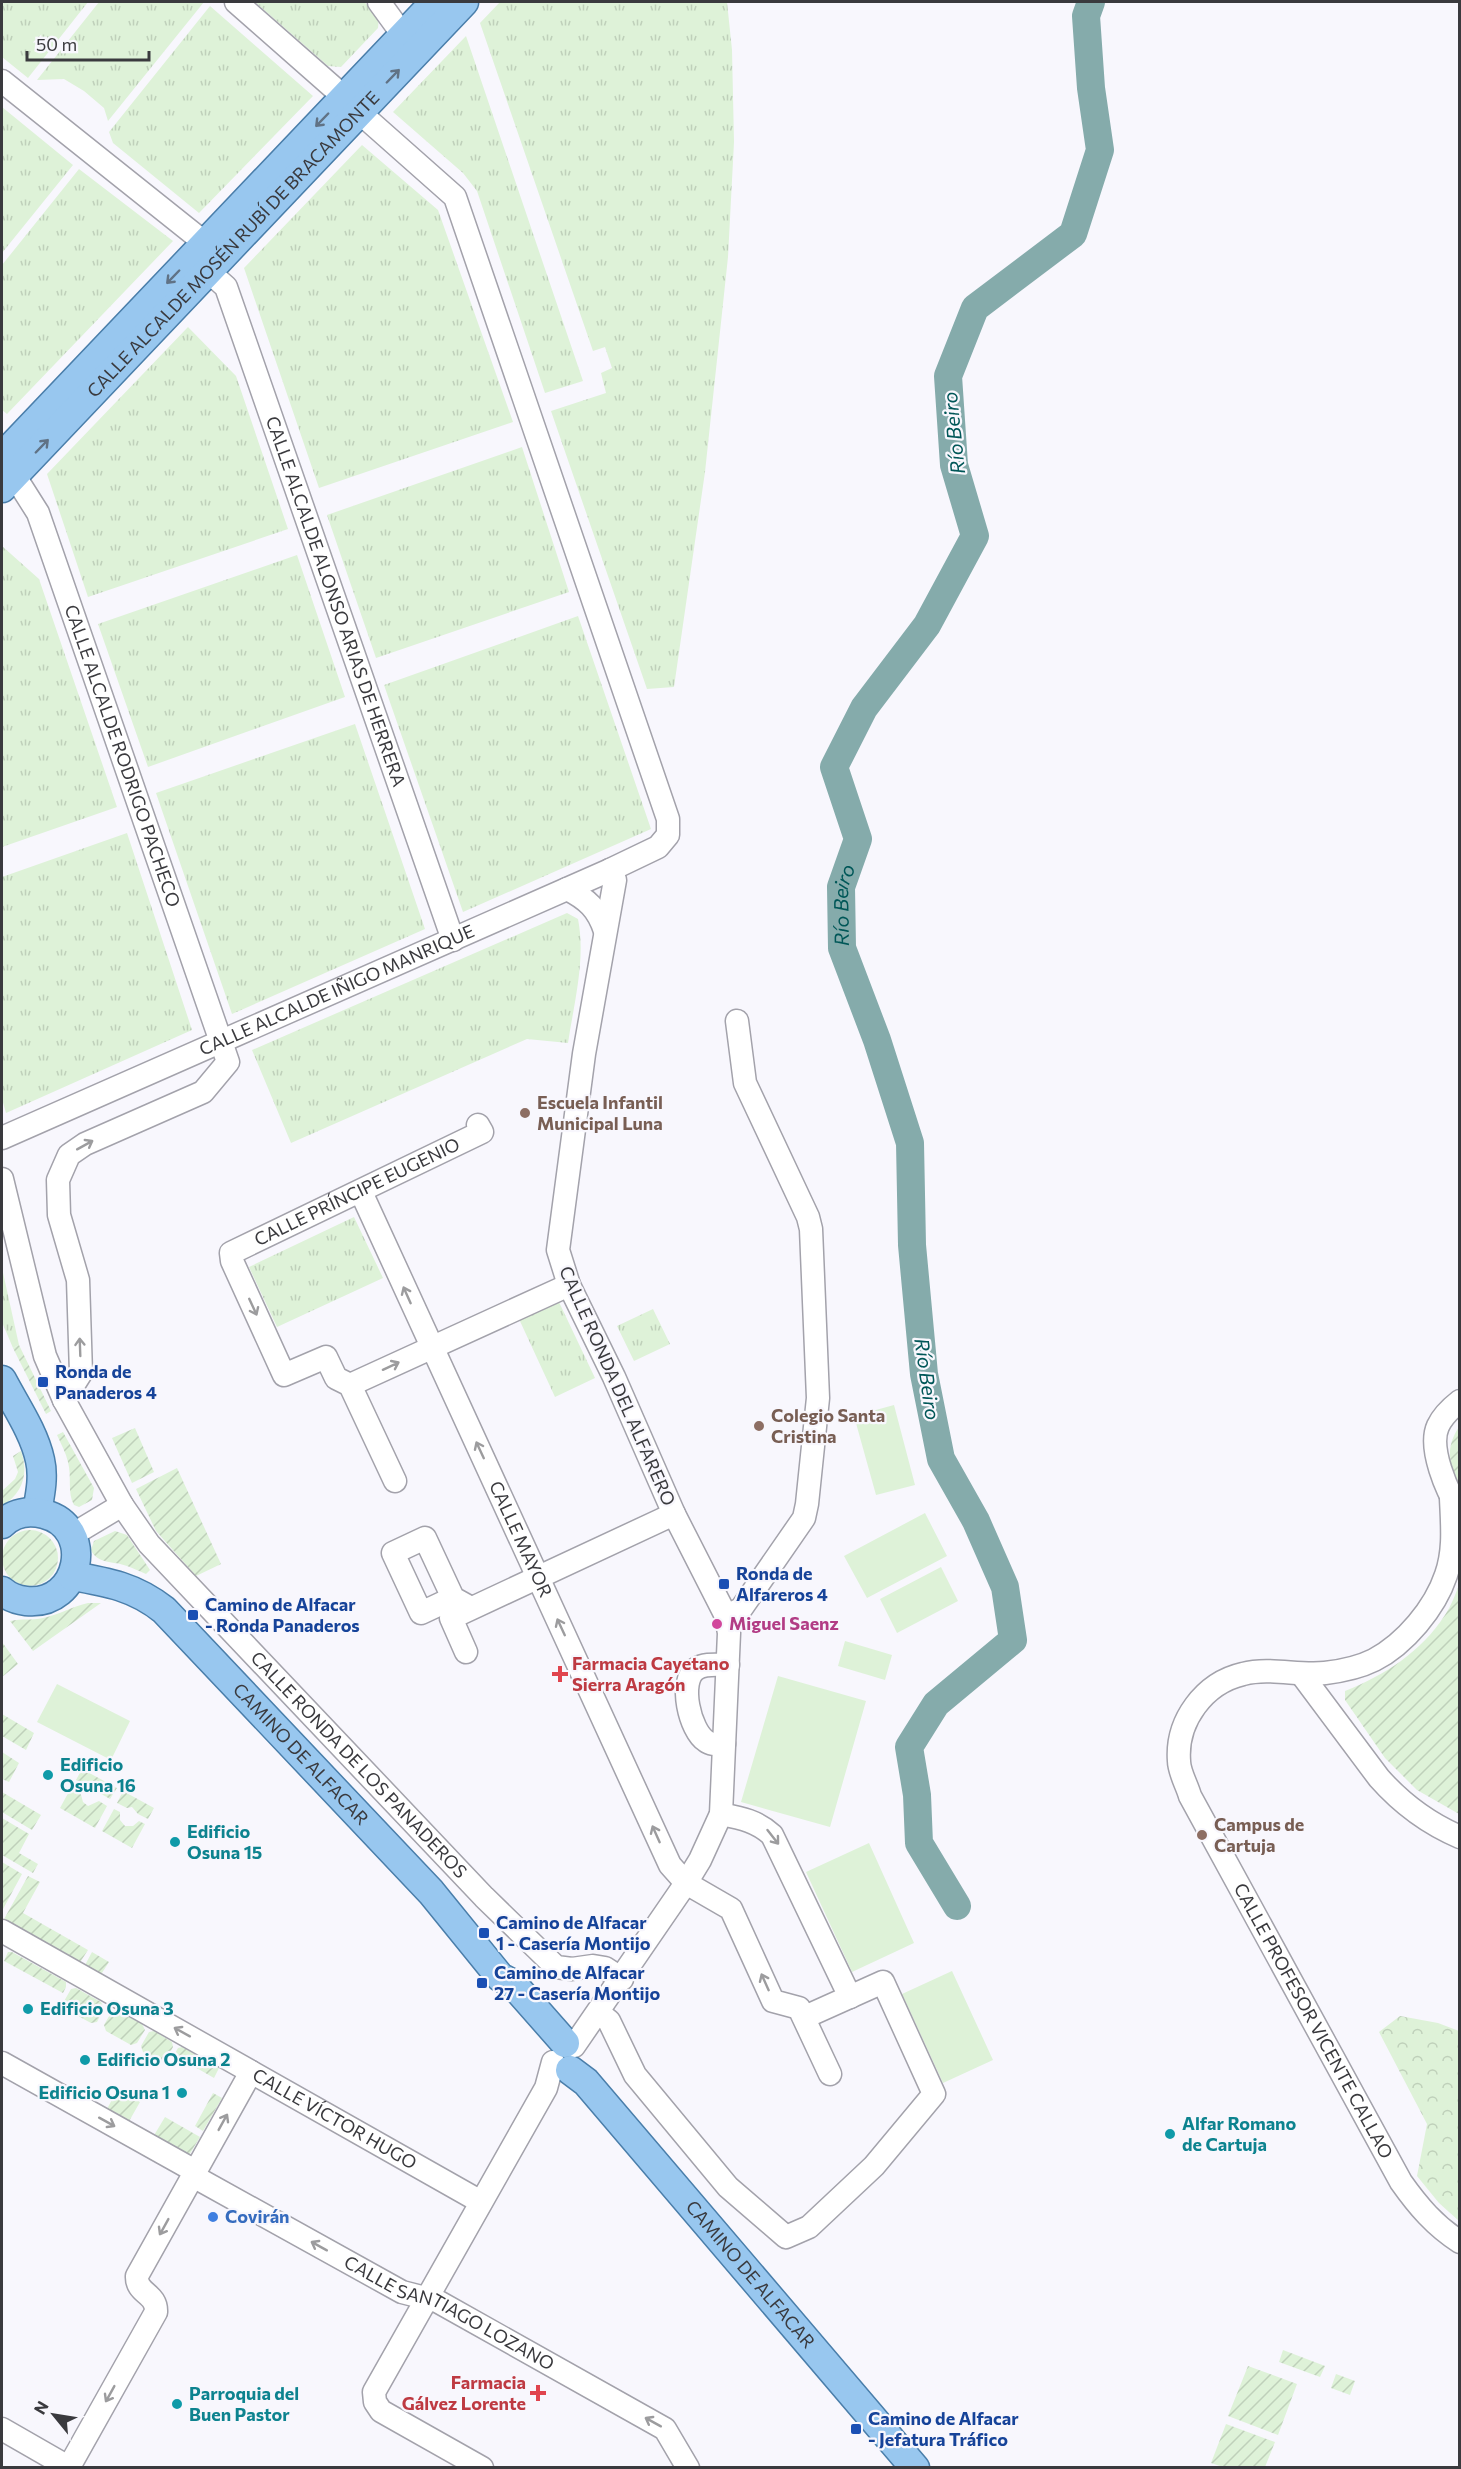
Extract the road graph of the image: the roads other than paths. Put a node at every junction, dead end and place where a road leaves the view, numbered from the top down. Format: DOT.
graph roads {
  1 [pos="236,2"];
  2 [pos="379,2"];
  3 [pos="435,2"];
  4 [pos="464,2"];
  5 [pos="403,35"];
  6 [pos="2,81"];
  7 [pos="351,105"];
  8 [pos="205,243"];
  9 [pos="208,271"];
  10 [pos="7,459"];
  11 [pos="610,870"];
  12 [pos="567,889"];
  13 [pos="605,931"];
  14 [pos="453,940"];
  15 [pos="737,1021"];
  16 [pos="222,1041"];
  17 [pos="480,1129"];
  18 [pos="2,1138"];
  19 [pos="2,1179"];
  20 [pos="361,1191"];
  21 [pos="569,1285"];
  22 [pos="431,1348"];
  23 [pos="2,1380"];
  24 [pos="351,1385"];
  25 [pos="64,1400"];
  26 [pos="1460,1401"];
  27 [pos="395,1482"];
  28 [pos="122,1505"];
  29 [pos="1455,1505"];
  30 [pos="37,1512"];
  31 [pos="674,1514"];
  32 [pos="2,1524"];
  33 [pos="72,1536"];
  34 [pos="72,1576"];
  35 [pos="539,1576"];
  36 [pos="7,1601"];
  37 [pos="726,1616"];
  38 [pos="466,1652"];
  39 [pos="728,1665"];
  40 [pos="1302,1675"];
  41 [pos="724,1744"];
  42 [pos="722,1814"];
  43 [pos="1460,1837"];
  44 [pos="686,1883"];
  45 [pos="2,1931"];
  46 [pos="622,1979"];
  47 [pos="850,1997"];
  48 [pos="805,2018"];
  49 [pos="570,2054"];
  50 [pos="2,2063"];
  51 [pos="251,2072"];
  52 [pos="830,2074"];
  53 [pos="194,2174"];
  54 [pos="482,2202"];
  55 [pos="1460,2242"];
  56 [pos="428,2299"];
  57 [pos="2,2429"];
  58 [pos="70,2467"];
  59 [pos="482,2468"];
  60 [pos="688,2468"];
  61 [pos="915,2468"];
  1 -- 7 [label="street"];
  2 -- 5 [label="street"];
  3 -- 5 [label="main road, CALLE ALCALDE MOSÉN RUBÍ DE BRACAMONTE"];
  7 -- 4 [label="main road, CALLE ALCALDE MOSÉN RUBÍ DE BRACAMONTE, one-way"];
  5 -- 7 [label="main road, CALLE ALCALDE MOSÉN RUBÍ DE BRACAMONTE"];
  6 -- 8 [label="street"];
  7 -- 8 [label="main road, CALLE ALCALDE MOSÉN RUBÍ DE BRACAMONTE, one-way"];
  7 -- 9 [label="main road, CALLE ALCALDE MOSÉN RUBÍ DE BRACAMONTE"];
  7 -- 11 [label="street, CALLE ALCALDE IÑIGO MANRIQUE"];
  8 -- 10 [label="main road, CALLE ALCALDE MOSÉN RUBÍ DE BRACAMONTE, one-way"];
  10 -- 9 [label="main road, CALLE ALCALDE MOSÉN RUBÍ DE BRACAMONTE, one-way"];
  9 -- 14 [label="street, CALLE ALCALDE ALONSO ARIAS DE HERRERA"];
  10 -- 16 [label="street, CALLE ALCALDE RODRIGO PACHECO"];
  11 -- 12 [label="street, CALLE ALCALDE IÑIGO MANRIQUE"];
  11 -- 13 [label="street, CALLE RONDA DEL ALFARERO"];
  12 -- 13 [label="street"];
  12 -- 14 [label="street, CALLE ALCALDE IÑIGO MANRIQUE"];
  13 -- 21 [label="street, CALLE RONDA DEL ALFARERO"];
  14 -- 16 [label="street, CALLE ALCALDE IÑIGO MANRIQUE"];
  15 -- 37 [label="street"];
  16 -- 18 [label="street, CALLE ALCALDE IÑIGO MANRIQUE"];
  25 -- 16 [label="street, one-way"];
  17 -- 20 [label="street, CALLE PRÍNCIPE EUGENIO"];
  19 -- 25 [label="street, CALLE RONDA DE LOS PANADEROS"];
  22 -- 20 [label="street, CALLE MAYOR, one-way"];
  20 -- 24 [label="street, CALLE PRÍNCIPE EUGENIO, one-way"];
  21 -- 22 [label="street"];
  21 -- 31 [label="street, CALLE RONDA DEL ALFARERO"];
  24 -- 22 [label="street, one-way"];
  35 -- 22 [label="street, CALLE MAYOR, one-way"];
  23 -- 30 [label="main road"];
  24 -- 27 [label="street"];
  25 -- 28 [label="street, CALLE RONDA DE LOS PANADEROS"];
  26 -- 29 [label="street, CALLE PROFESOR VICENTE CALLAO"];
  28 -- 33 [label="street"];
  28 -- 46 [label="street, CALLE RONDA DE LOS PANADEROS"];
  29 -- 40 [label="street, CALLE PROFESOR VICENTE CALLAO"];
  30 -- 32 [label="main road"];
  30 -- 33 [label="main road"];
  31 -- 35 [label="street"];
  31 -- 37 [label="street, CALLE RONDA DEL ALFARERO"];
  33 -- 34 [label="main road"];
  34 -- 36 [label="main road"];
  34 -- 49 [label="main road, CAMINO DE ALFACAR"];
  35 -- 38 [label="street"];
  44 -- 35 [label="street, CALLE MAYOR, one-way"];
  37 -- 39 [label="street"];
  39 -- 41 [label="street"];
  39 -- 41 [label="street"];
  40 -- 43 [label="street"];
  40 -- 55 [label="street, CALLE PROFESOR VICENTE CALLAO"];
  41 -- 42 [label="street"];
  42 -- 44 [label="street"];
  42 -- 47 [label="street, one-way"];
  44 -- 46 [label="street"];
  48 -- 44 [label="street, one-way"];
  51 -- 45 [label="street, CALLE VÍCTOR HUGO, one-way"];
  46 -- 49 [label="street"];
  47 -- 48 [label="street"];
  47 -- 49 [label="street, CAMINO DE ALFACAR"];
  48 -- 52 [label="street"];
  49 -- 54 [label="street"];
  49 -- 61 [label="main road, CAMINO DE ALFACAR"];
  50 -- 53 [label="street, CALLE SANTIAGO LOZANO, one-way"];
  53 -- 51 [label="street, one-way"];
  51 -- 54 [label="street, CALLE VÍCTOR HUGO"];
  56 -- 53 [label="street, CALLE SANTIAGO LOZANO, one-way"];
  53 -- 58 [label="street, one-way"];
  54 -- 56 [label="street"];
  56 -- 59 [label="street"];
  60 -- 56 [label="street, CALLE SANTIAGO LOZANO, one-way"];
  57 -- 58 [label="street"];
}
